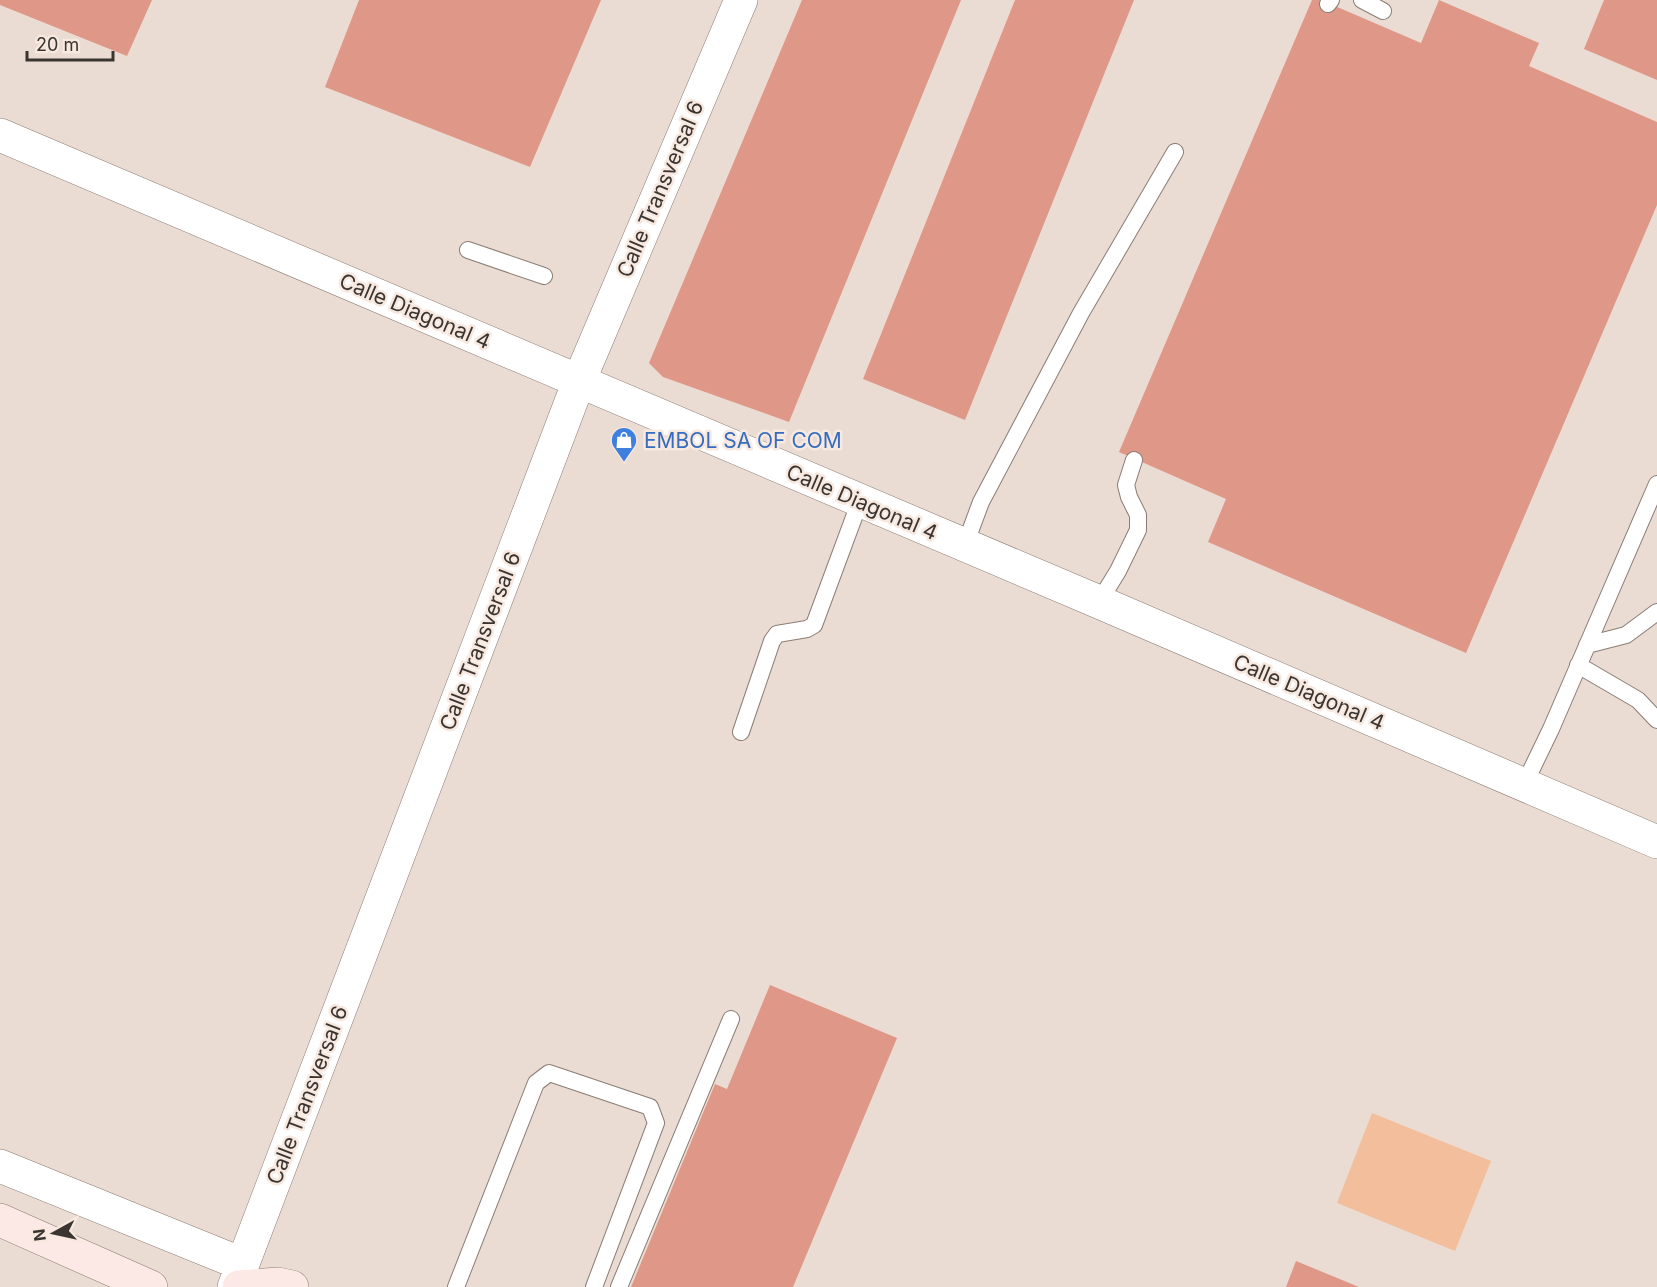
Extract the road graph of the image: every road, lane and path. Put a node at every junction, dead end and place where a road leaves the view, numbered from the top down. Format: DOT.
graph roads {
  1 [pos="741,0"];
  2 [pos="1362,0"];
  3 [pos="1383,11"];
  4 [pos="0,135"];
  5 [pos="1174,152"];
  6 [pos="468,250"];
  7 [pos="544,276"];
  8 [pos="579,381"];
  9 [pos="1134,460"];
  10 [pos="1657,484"];
  11 [pos="860,501"];
  12 [pos="965,545"];
  13 [pos="1099,602"];
  14 [pos="1657,612"];
  15 [pos="1587,645"];
  16 [pos="1578,665"];
  17 [pos="1657,720"];
  18 [pos="741,732"];
  19 [pos="1524,785"];
  20 [pos="1657,842"];
  21 [pos="731,1018"];
  22 [pos="0,1166"];
  23 [pos="0,1220"];
  24 [pos="238,1279"];
  25 [pos="151,1287"];
  26 [pos="292,1287"];
  27 [pos="456,1287"];
  28 [pos="594,1287"];
  29 [pos="619,1287"];
  1 -- 8 [label="street, Calle Transversal 6"];
  2 -- 3 [label="lane"];
  4 -- 8 [label="street, Calle Diagonal 4"];
  5 -- 12 [label="lane"];
  6 -- 7 [label="lane"];
  8 -- 11 [label="street, Calle Diagonal 4"];
  8 -- 24 [label="street, Calle Transversal 6"];
  9 -- 13 [label="lane"];
  10 -- 15 [label="lane"];
  11 -- 12 [label="street, Calle Diagonal 4"];
  11 -- 18 [label="lane"];
  12 -- 13 [label="street, Calle Diagonal 4"];
  13 -- 19 [label="street, Calle Diagonal 4"];
  14 -- 15 [label="lane"];
  15 -- 16 [label="lane"];
  16 -- 17 [label="lane"];
  16 -- 19 [label="lane"];
  19 -- 20 [label="street, Calle Diagonal 4"];
  21 -- 29 [label="lane"];
  22 -- 24 [label="street"];
  23 -- 25 [label="street"];
  24 -- 26 [label="street"];
  27 -- 28 [label="lane"];
}
